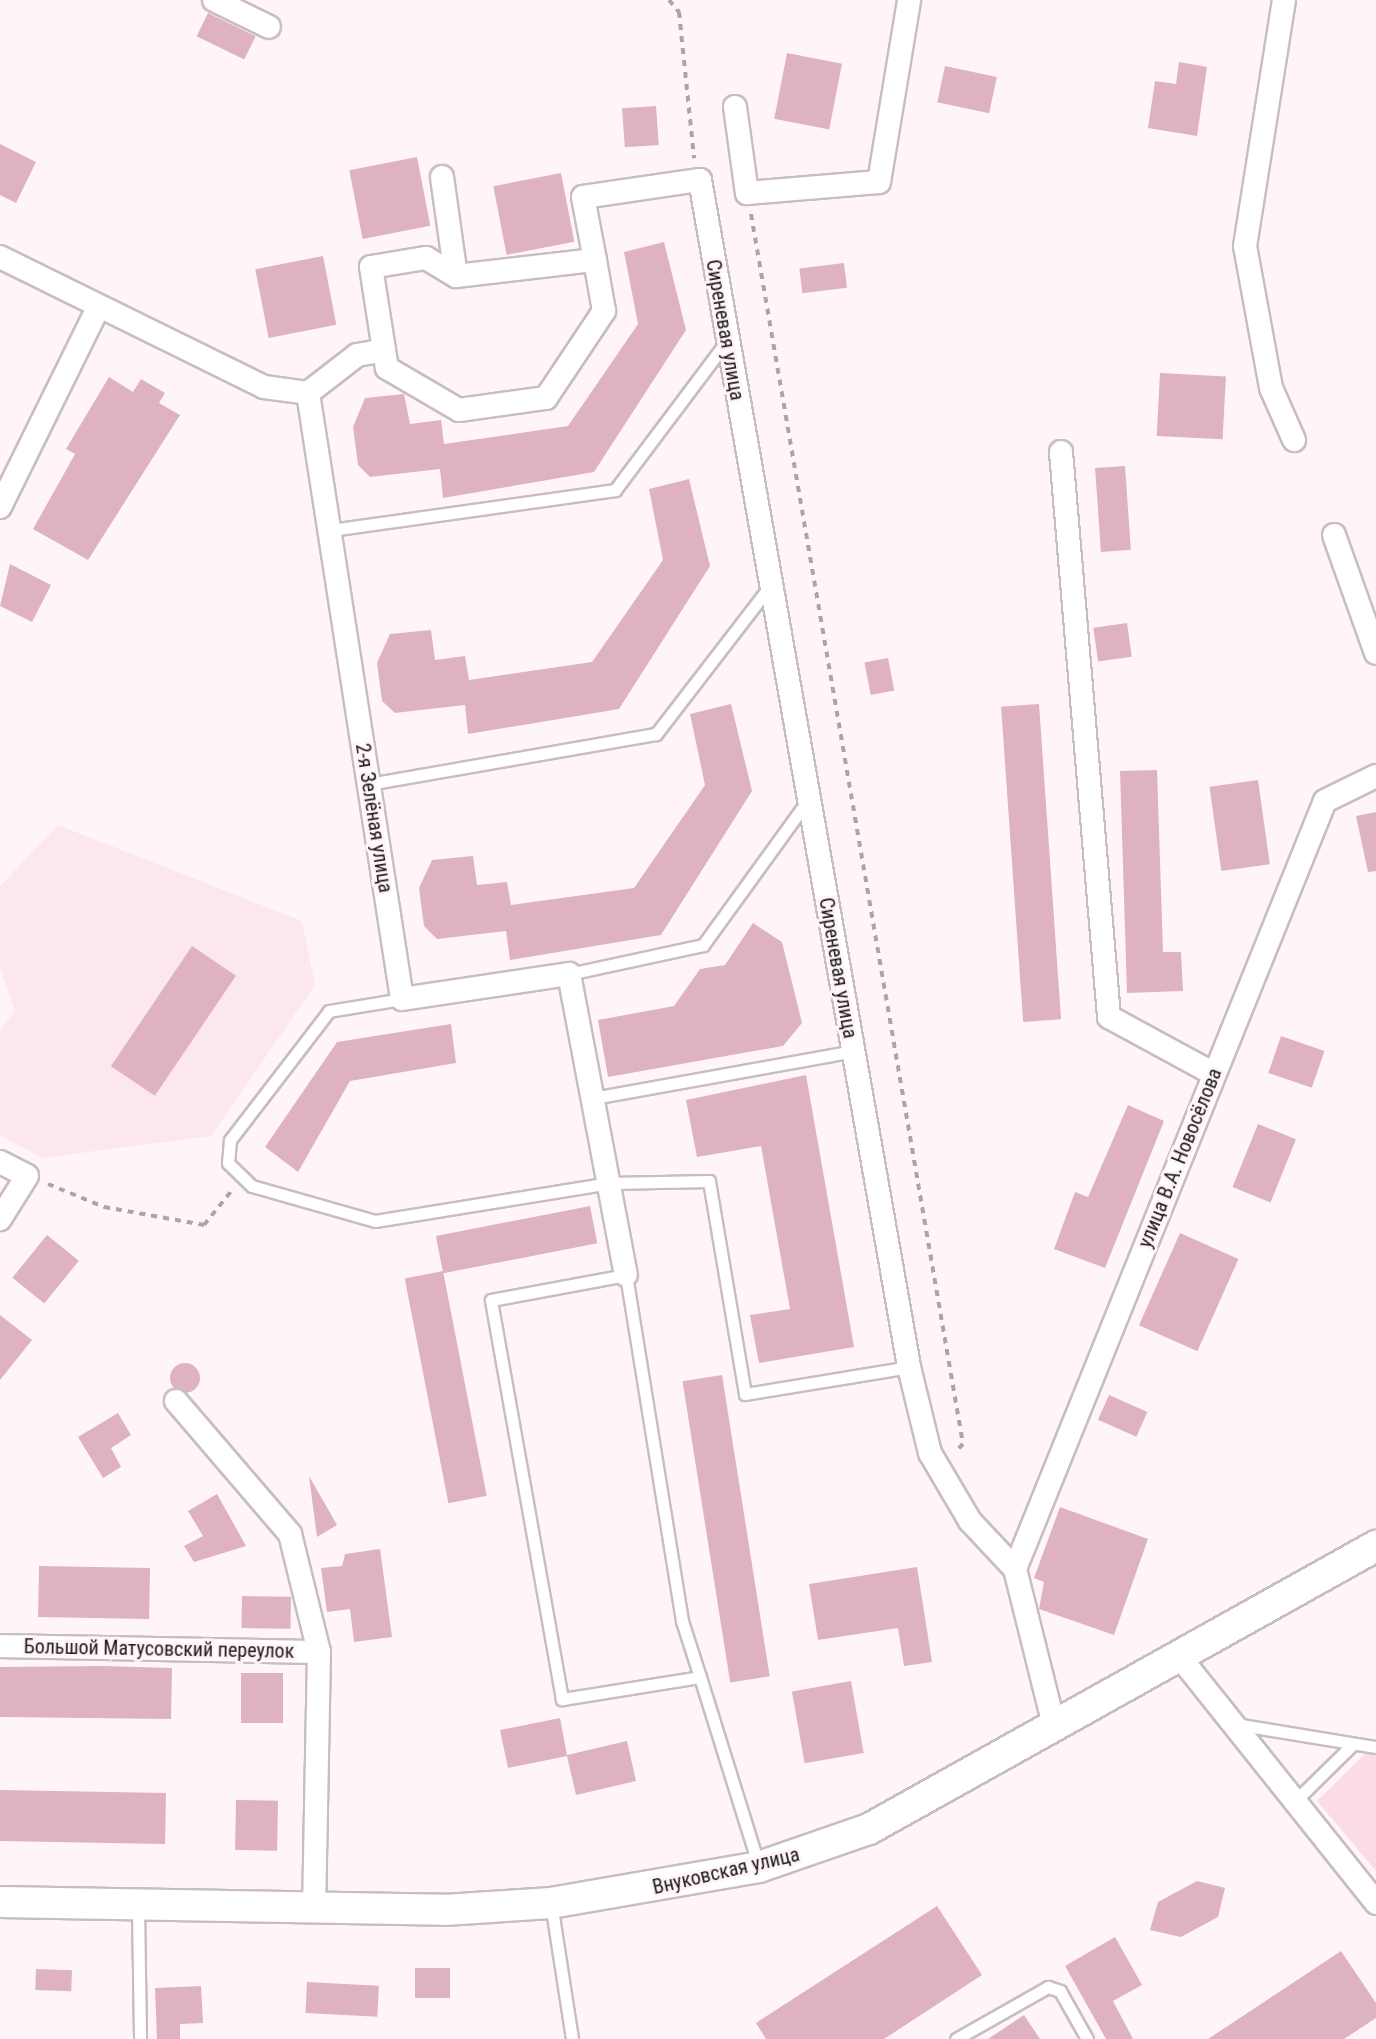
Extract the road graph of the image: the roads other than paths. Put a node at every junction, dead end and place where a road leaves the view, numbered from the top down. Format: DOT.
graph roads {
  1 [pos="214,0"];
  2 [pos="909,0"];
  3 [pos="1284,0"];
  4 [pos="269,27"];
  5 [pos="735,107"];
  6 [pos="442,177"];
  7 [pos="0,257"];
  8 [pos="595,260"];
  9 [pos="456,276"];
  10 [pos="98,308"];
  11 [pos="727,341"];
  12 [pos="384,350"];
  13 [pos="308,393"];
  14 [pos="1294,440"];
  15 [pos="1061,452"];
  16 [pos="0,507"];
  17 [pos="331,530"];
  18 [pos="1334,535"];
  19 [pos="770,586"];
  20 [pos="1376,653"];
  21 [pos="1376,776"];
  22 [pos="369,784"];
  23 [pos="808,799"];
  24 [pos="569,974"];
  25 [pos="402,999"];
  26 [pos="853,1051"];
  27 [pos="1214,1074"];
  28 [pos="593,1098"];
  29 [pos="0,1162"];
  30 [pos="610,1183"];
  31 [pos="0,1219"];
  32 [pos="626,1275"];
  33 [pos="909,1367"];
  34 [pos="176,1401"];
  35 [pos="1376,1546"];
  36 [pos="1015,1569"];
  37 [pos="0,1646"];
  38 [pos="319,1652"];
  39 [pos="1179,1656"];
  40 [pos="700,1677"];
  41 [pos="1228,1723"];
  42 [pos="1054,1726"];
  43 [pos="1352,1745"];
  44 [pos="1376,1747"];
  45 [pos="1292,1804"];
  46 [pos="759,1867"];
  47 [pos="0,1902"];
  48 [pos="551,1903"];
  49 [pos="1376,1903"];
  50 [pos="138,1905"];
  51 [pos="314,1911"];
  52 [pos="140,2039"];
  53 [pos="572,2039"];
  54 [pos="956,2039"];
  55 [pos="1087,2039"];
  1 -- 4 [label="street"];
  2 -- 5 [label="street"];
  3 -- 14 [label="street"];
  6 -- 9 [label="street"];
  7 -- 10 [label="street"];
  8 -- 9 [label="street"];
  8 -- 11 [label="street, Сиреневая улица"];
  8 -- 12 [label="street"];
  9 -- 12 [label="street"];
  10 -- 13 [label="street"];
  10 -- 16 [label="street"];
  11 -- 17 [label="lane"];
  11 -- 19 [label="street, Сиреневая улица"];
  12 -- 13 [label="street"];
  13 -- 17 [label="street, 2-я Зелёная улица"];
  15 -- 27 [label="street"];
  17 -- 22 [label="street, 2-я Зелёная улица"];
  18 -- 20 [label="street"];
  19 -- 22 [label="lane"];
  19 -- 23 [label="street, Сиреневая улица"];
  21 -- 27 [label="street, улица В.А. Новосёлова"];
  22 -- 25 [label="street, 2-я Зелёная улица"];
  23 -- 24 [label="lane"];
  23 -- 26 [label="street, Сиреневая улица"];
  24 -- 25 [label="street"];
  24 -- 28 [label="street"];
  25 -- 30 [label="lane"];
  26 -- 28 [label="lane"];
  26 -- 33 [label="street, Сиреневая улица"];
  27 -- 36 [label="street, улица В.А. Новосёлова"];
  28 -- 30 [label="street"];
  29 -- 31 [label="street"];
  30 -- 32 [label="street"];
  30 -- 33 [label="lane"];
  32 -- 40 [label="lane"];
  32 -- 40 [label="lane"];
  33 -- 36 [label="street, Сиреневая улица"];
  34 -- 38 [label="street"];
  35 -- 39 [label="main road, Внуковская улица"];
  36 -- 42 [label="street, Сиреневая улица"];
  37 -- 38 [label="street, Большой Матусовский переулок"];
  38 -- 51 [label="street"];
  39 -- 41 [label="street"];
  39 -- 42 [label="main road, Внуковская улица"];
  40 -- 46 [label="lane"];
  41 -- 43 [label="lane"];
  41 -- 45 [label="street"];
  42 -- 46 [label="main road, Внуковская улица"];
  43 -- 44 [label="lane"];
  43 -- 45 [label="lane"];
  45 -- 49 [label="street"];
  46 -- 48 [label="main road, Внуковская улица"];
  47 -- 50 [label="main road, Внуковская улица"];
  48 -- 51 [label="main road, Внуковская улица"];
  48 -- 53 [label="lane"];
  50 -- 51 [label="main road, Внуковская улица"];
  50 -- 52 [label="lane"];
  54 -- 55 [label="lane"];
}
